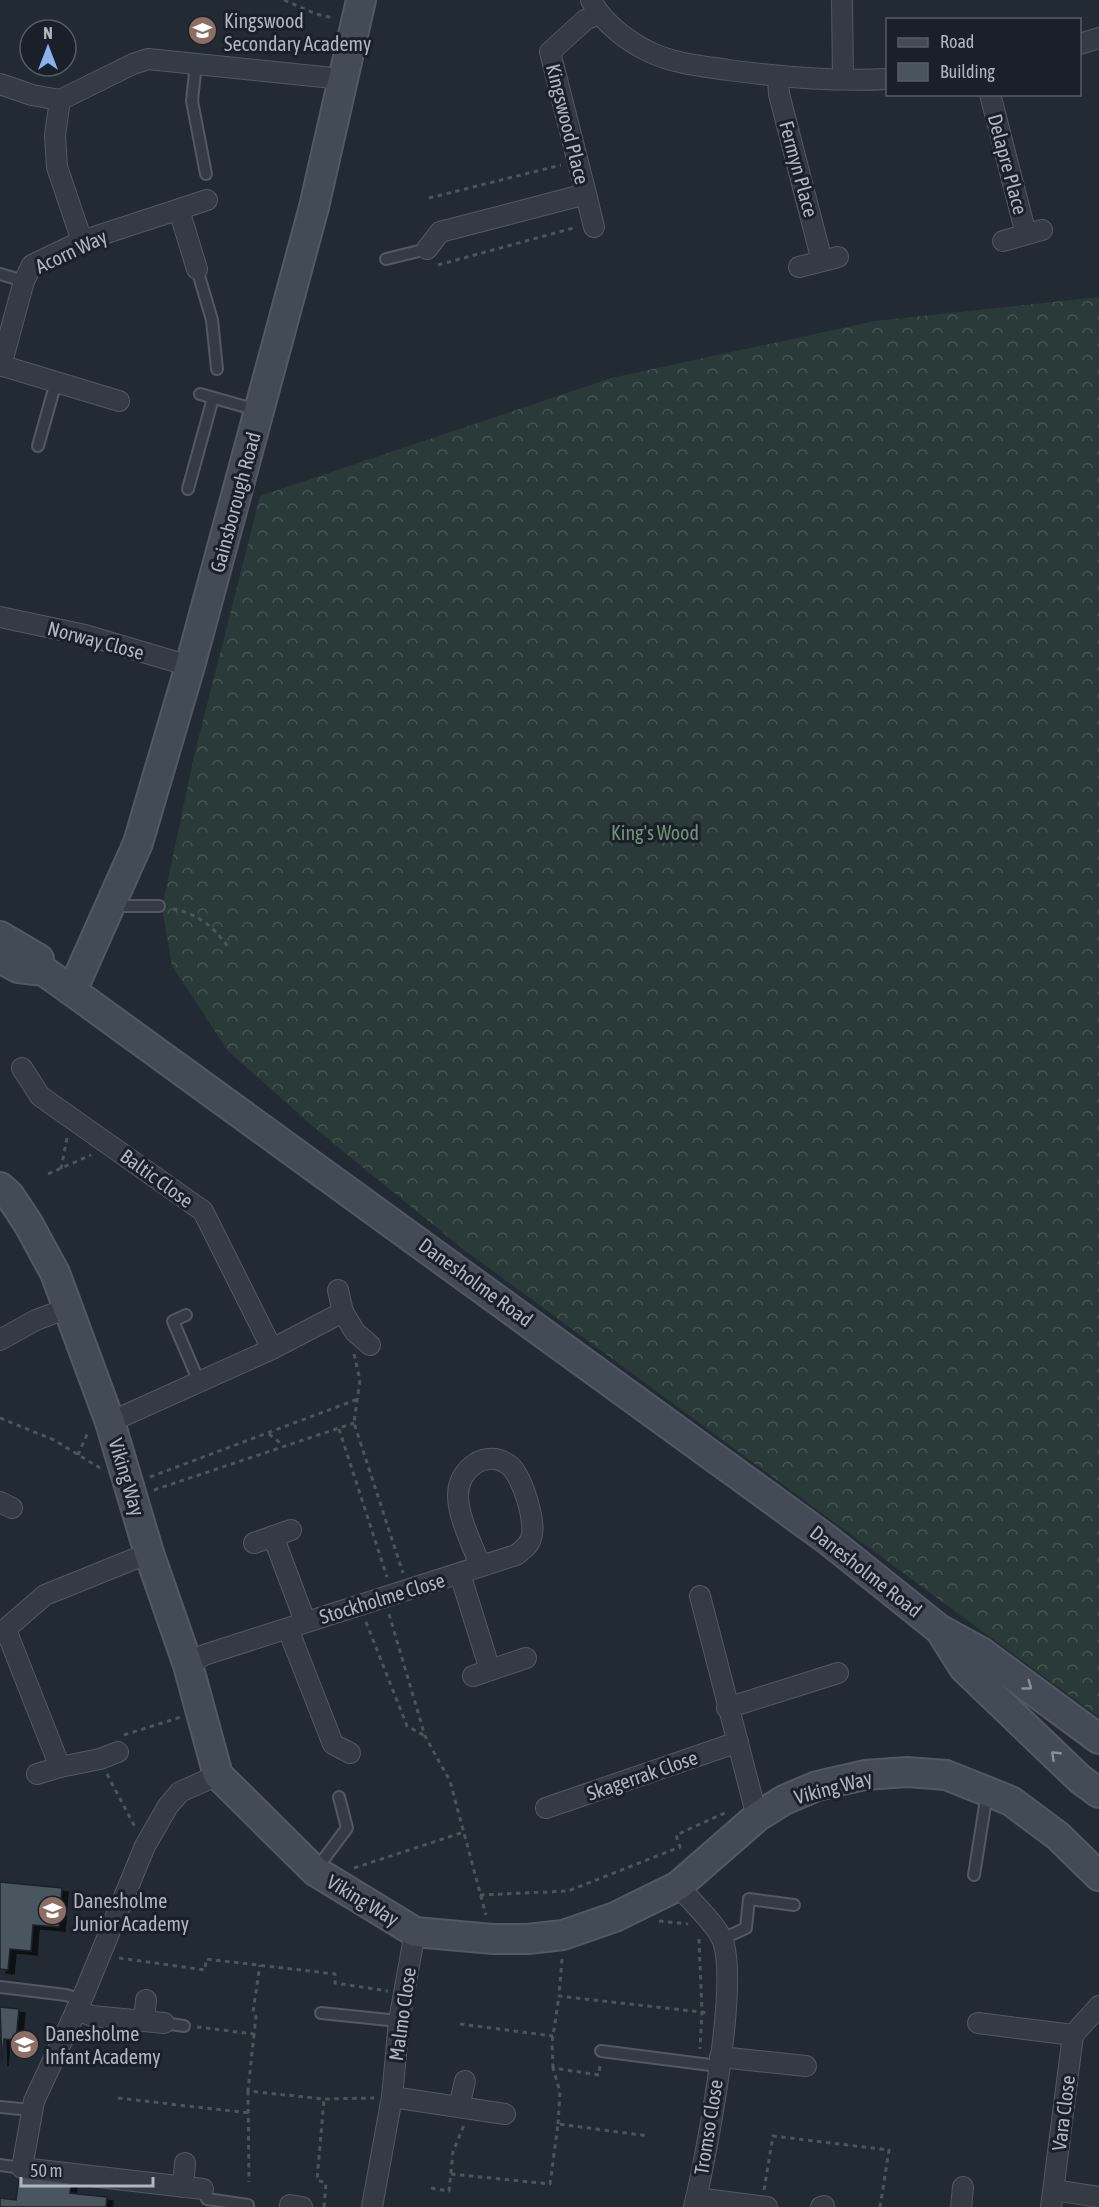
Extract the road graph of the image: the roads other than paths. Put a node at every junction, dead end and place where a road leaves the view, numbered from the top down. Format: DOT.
graph roads {
  1 [pos="361,0"];
  2 [pos="842,0"];
  3 [pos="594,7"];
  4 [pos="1099,38"];
  5 [pos="1081,44"];
  6 [pos="196,63"];
  7 [pos="778,76"];
  8 [pos="343,79"];
  9 [pos="886,79"];
  10 [pos="843,80"];
  11 [pos="0,84"];
  12 [pos="991,96"];
  13 [pos="60,100"];
  14 [pos="206,174"];
  15 [pos="586,194"];
  16 [pos="207,200"];
  17 [pos="179,210"];
  18 [pos="594,225"];
  19 [pos="82,241"];
  20 [pos="1003,241"];
  21 [pos="429,258"];
  22 [pos="386,259"];
  23 [pos="799,267"];
  24 [pos="197,269"];
  25 [pos="0,274"];
  26 [pos="24,281"];
  27 [pos="0,366"];
  28 [pos="217,369"];
  29 [pos="56,382"];
  30 [pos="200,394"];
  31 [pos="213,398"];
  32 [pos="119,401"];
  33 [pos="260,411"];
  34 [pos="38,446"];
  35 [pos="188,489"];
  36 [pos="0,617"];
  37 [pos="190,666"];
  38 [pos="112,906"];
  39 [pos="159,906"];
  40 [pos="0,936"];
  41 [pos="0,958"];
  42 [pos="44,971"];
  43 [pos="72,992"];
  44 [pos="22,1068"];
  45 [pos="0,1187"];
  46 [pos="338,1290"];
  47 [pos="68,1308"];
  48 [pos="343,1312"];
  49 [pos="186,1315"];
  50 [pos="0,1340"];
  51 [pos="370,1345"];
  52 [pos="272,1349"];
  53 [pos="199,1382"];
  54 [pos="110,1422"];
  55 [pos="254,1543"];
  56 [pos="149,1553"];
  57 [pos="480,1565"];
  58 [pos="460,1574"];
  59 [pos="700,1596"];
  60 [pos="297,1625"];
  61 [pos="939,1629"];
  62 [pos="3,1632"];
  63 [pos="526,1658"];
  64 [pos="188,1665"];
  65 [pos="838,1673"];
  66 [pos="727,1708"];
  67 [pos="1099,1739"];
  68 [pos="738,1742"];
  69 [pos="118,1752"];
  70 [pos="350,1753"];
  71 [pos="60,1767"];
  72 [pos="37,1774"];
  73 [pos="218,1775"];
  74 [pos="988,1790"];
  75 [pos="1099,1793"];
  76 [pos="339,1797"];
  77 [pos="546,1808"];
  78 [pos="755,1809"];
  79 [pos="974,1875"];
  80 [pos="1099,1876"];
  81 [pos="326,1878"];
  82 [pos="678,1886"];
  83 [pos="794,1905"];
  84 [pos="415,1932"];
  85 [pos="722,1939"];
  86 [pos="0,1987"];
  87 [pos="146,2000"];
  88 [pos="79,2005"];
  89 [pos="1099,2006"];
  90 [pos="321,2013"];
  91 [pos="399,2021"];
  92 [pos="154,2022"];
  93 [pos="978,2023"];
  94 [pos="184,2026"];
  95 [pos="1073,2035"];
  96 [pos="601,2051"];
  97 [pos="712,2062"];
  98 [pos="806,2066"];
  99 [pos="465,2081"];
  100 [pos="393,2097"];
  101 [pos="0,2107"];
  102 [pos="462,2107"];
  103 [pos="32,2110"];
  104 [pos="505,2114"];
  105 [pos="185,2163"];
  106 [pos="0,2165"];
  107 [pos="22,2168"];
  108 [pos="183,2187"];
  109 [pos="963,2187"];
  110 [pos="202,2189"];
  111 [pos="1099,2197"];
  112 [pos="1052,2199"];
  113 [pos="695,2203"];
  114 [pos="724,2204"];
  115 [pos="761,2206"];
  116 [pos="956,2206"];
  117 [pos="247,2207"];
  118 [pos="372,2207"];
  119 [pos="767,2207"];
  1 -- 8 [label="street, Gainsborough Road"];
  2 -- 10 [label="street"];
  3 -- 7 [label="street"];
  3 -- 15 [label="street, Kingswood Place"];
  4 -- 5 [label="street"];
  6 -- 8 [label="street"];
  6 -- 13 [label="street"];
  6 -- 14 [label="lane"];
  7 -- 10 [label="street"];
  7 -- 23 [label="street, Fermyn Place"];
  8 -- 33 [label="street, Gainsborough Road"];
  9 -- 10 [label="street"];
  11 -- 13 [label="street"];
  12 -- 20 [label="street, Delapre Place"];
  13 -- 19 [label="street"];
  15 -- 18 [label="street"];
  15 -- 21 [label="street, Kingswood Place"];
  16 -- 17 [label="street, Acorn Way"];
  17 -- 19 [label="street, Acorn Way"];
  17 -- 24 [label="street"];
  19 -- 26 [label="street, Acorn Way"];
  21 -- 22 [label="lane"];
  24 -- 28 [label="lane"];
  25 -- 26 [label="lane"];
  26 -- 27 [label="street, Acorn Way"];
  27 -- 29 [label="street"];
  29 -- 32 [label="street"];
  29 -- 34 [label="lane"];
  30 -- 31 [label="lane"];
  31 -- 33 [label="lane"];
  31 -- 35 [label="lane"];
  33 -- 37 [label="street, Gainsborough Road"];
  36 -- 37 [label="street, Norway Close"];
  37 -- 38 [label="street, Gainsborough Road"];
  38 -- 39 [label="lane"];
  38 -- 43 [label="street, Gainsborough Road"];
  40 -- 42 [label="street"];
  41 -- 42 [label="street, Danesholme Road"];
  42 -- 43 [label="street, Danesholme Road"];
  43 -- 61 [label="street, Danesholme Road"];
  44 -- 52 [label="street, Baltic Close"];
  45 -- 47 [label="street, Viking Way"];
  46 -- 48 [label="street"];
  47 -- 50 [label="street"];
  47 -- 54 [label="street, Viking Way"];
  48 -- 51 [label="street"];
  48 -- 52 [label="street"];
  49 -- 53 [label="lane"];
  52 -- 53 [label="street"];
  53 -- 54 [label="street"];
  54 -- 56 [label="street, Viking Way"];
  55 -- 60 [label="street, Stockholme Close"];
  56 -- 62 [label="street"];
  56 -- 64 [label="street, Viking Way"];
  57 -- 57 [label="street, Stockholme Close"];
  57 -- 58 [label="street, Stockholme Close"];
  58 -- 60 [label="street, Stockholme Close"];
  58 -- 63 [label="street, Stockholme Close"];
  59 -- 66 [label="street"];
  60 -- 64 [label="street, Stockholme Close"];
  60 -- 70 [label="street, Stockholme Close"];
  61 -- 67 [label="street, Danesholme Road, one-way"];
  75 -- 61 [label="street, Danesholme Road, one-way"];
  62 -- 71 [label="street"];
  64 -- 73 [label="street, Viking Way"];
  65 -- 66 [label="street"];
  66 -- 68 [label="street"];
  68 -- 77 [label="street, Skagerrak Close"];
  68 -- 78 [label="street"];
  69 -- 71 [label="street"];
  71 -- 72 [label="street"];
  73 -- 81 [label="street, Viking Way"];
  73 -- 88 [label="street"];
  74 -- 78 [label="street, Viking Way"];
  74 -- 79 [label="lane"];
  74 -- 80 [label="street, Viking Way"];
  76 -- 81 [label="lane"];
  78 -- 82 [label="street, Viking Way"];
  81 -- 84 [label="street, Viking Way"];
  82 -- 84 [label="street, Viking Way"];
  82 -- 85 [label="street"];
  83 -- 85 [label="lane"];
  84 -- 91 [label="street, Malmo Close"];
  85 -- 97 [label="street, Tromso Close"];
  86 -- 88 [label="lane"];
  87 -- 92 [label="street"];
  88 -- 92 [label="street"];
  88 -- 103 [label="street"];
  89 -- 95 [label="street"];
  90 -- 91 [label="lane"];
  91 -- 100 [label="street, Malmo Close"];
  92 -- 94 [label="lane"];
  93 -- 95 [label="street"];
  95 -- 112 [label="street, Vara Close"];
  96 -- 97 [label="lane"];
  97 -- 98 [label="street, Tromso Close"];
  97 -- 113 [label="street, Tromso Close"];
  99 -- 102 [label="street"];
  100 -- 102 [label="street"];
  100 -- 118 [label="street, Malmo Close"];
  101 -- 103 [label="lane"];
  102 -- 104 [label="street"];
  103 -- 107 [label="street"];
  105 -- 108 [label="street"];
  106 -- 107 [label="lane"];
  107 -- 108 [label="street"];
  108 -- 110 [label="street"];
  109 -- 116 [label="street"];
  110 -- 117 [label="lane"];
  111 -- 112 [label="street, Vara Close"];
  113 -- 114 [label="street, Tromso Close"];
  114 -- 115 [label="street, Tromso Close"];
  115 -- 119 [label="street, Tromso Close"];
}
